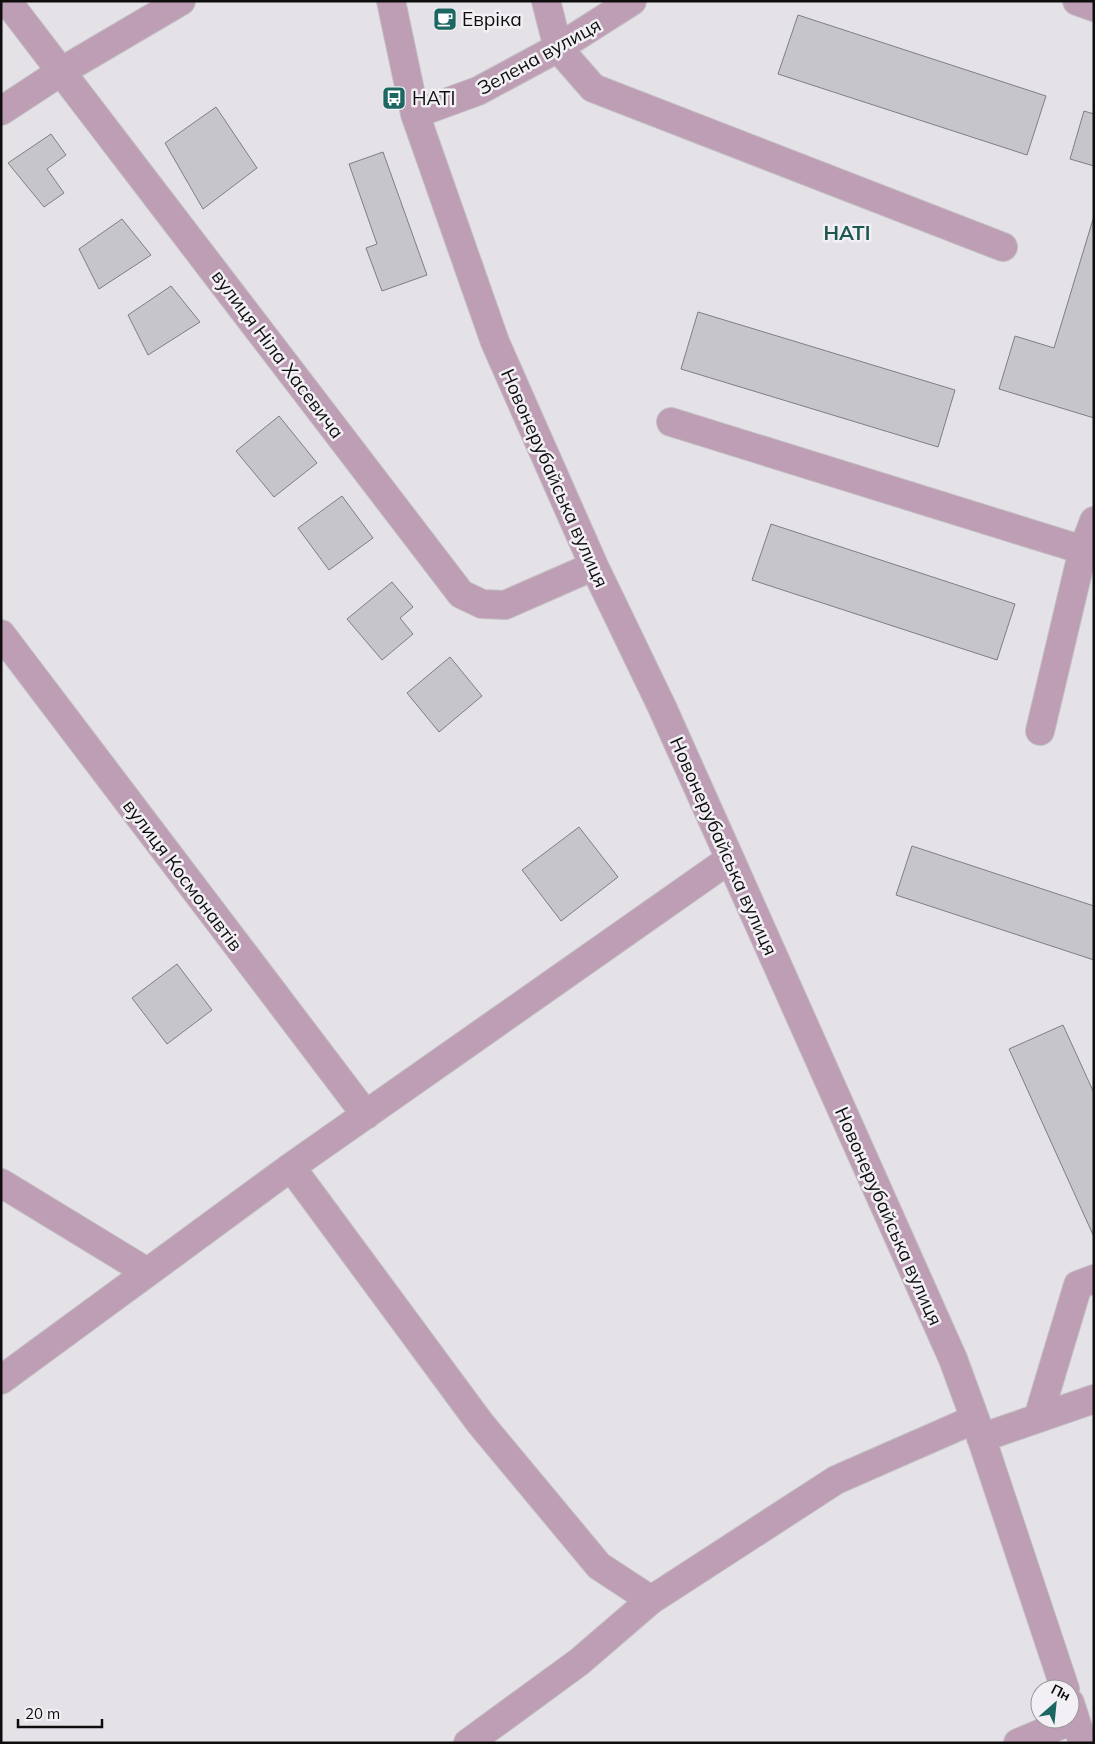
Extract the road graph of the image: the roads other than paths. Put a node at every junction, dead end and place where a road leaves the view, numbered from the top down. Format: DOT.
graph roads {
  1 [pos="7,1"];
  2 [pos="181,1"];
  3 [pos="391,1"];
  4 [pos="546,1"];
  5 [pos="632,1"];
  6 [pos="1076,1"];
  7 [pos="1094,7"];
  8 [pos="558,48"];
  9 [pos="62,71"];
  10 [pos="1,111"];
  11 [pos="415,114"];
  12 [pos="1003,247"];
  13 [pos="671,422"];
  14 [pos="1094,521"];
  15 [pos="1083,550"];
  16 [pos="594,566"];
  17 [pos="1,634"];
  18 [pos="1040,731"];
  19 [pos="730,858"];
  20 [pos="366,1115"];
  21 [pos="290,1167"];
  22 [pos="1,1183"];
  23 [pos="147,1272"];
  24 [pos="1094,1279"];
  25 [pos="1,1380"];
  26 [pos="1094,1399"];
  27 [pos="1038,1418"];
  28 [pos="978,1429"];
  29 [pos="651,1600"];
  30 [pos="1062,1679"];
  31 [pos="1055,1729"];
  32 [pos="468,1743"];
  33 [pos="1018,1743"];
  1 -- 9 [label="street, вулиця Ніла Хасевича"];
  2 -- 9 [label="street"];
  3 -- 11 [label="street, Новонерубайська вулиця"];
  4 -- 8 [label="street"];
  5 -- 8 [label="street, Зелена вулиця"];
  6 -- 7 [label="street"];
  8 -- 11 [label="street, Зелена вулиця"];
  8 -- 12 [label="street"];
  9 -- 10 [label="street"];
  9 -- 16 [label="street, вулиця Ніла Хасевича"];
  11 -- 16 [label="street, Новонерубайська вулиця"];
  13 -- 15 [label="street"];
  14 -- 15 [label="street"];
  15 -- 18 [label="street"];
  16 -- 19 [label="street, Новонерубайська вулиця"];
  17 -- 20 [label="street, вулиця Космонавтів"];
  19 -- 20 [label="street"];
  19 -- 28 [label="street, Новонерубайська вулиця"];
  20 -- 21 [label="street"];
  21 -- 23 [label="street"];
  21 -- 29 [label="street"];
  22 -- 23 [label="street"];
  23 -- 25 [label="street"];
  24 -- 27 [label="street"];
  26 -- 27 [label="street"];
  27 -- 28 [label="street"];
  28 -- 29 [label="street"];
  28 -- 30 [label="street, Новонерубайська вулиця"];
  29 -- 32 [label="street"];
  31 -- 33 [label="street"];
}
